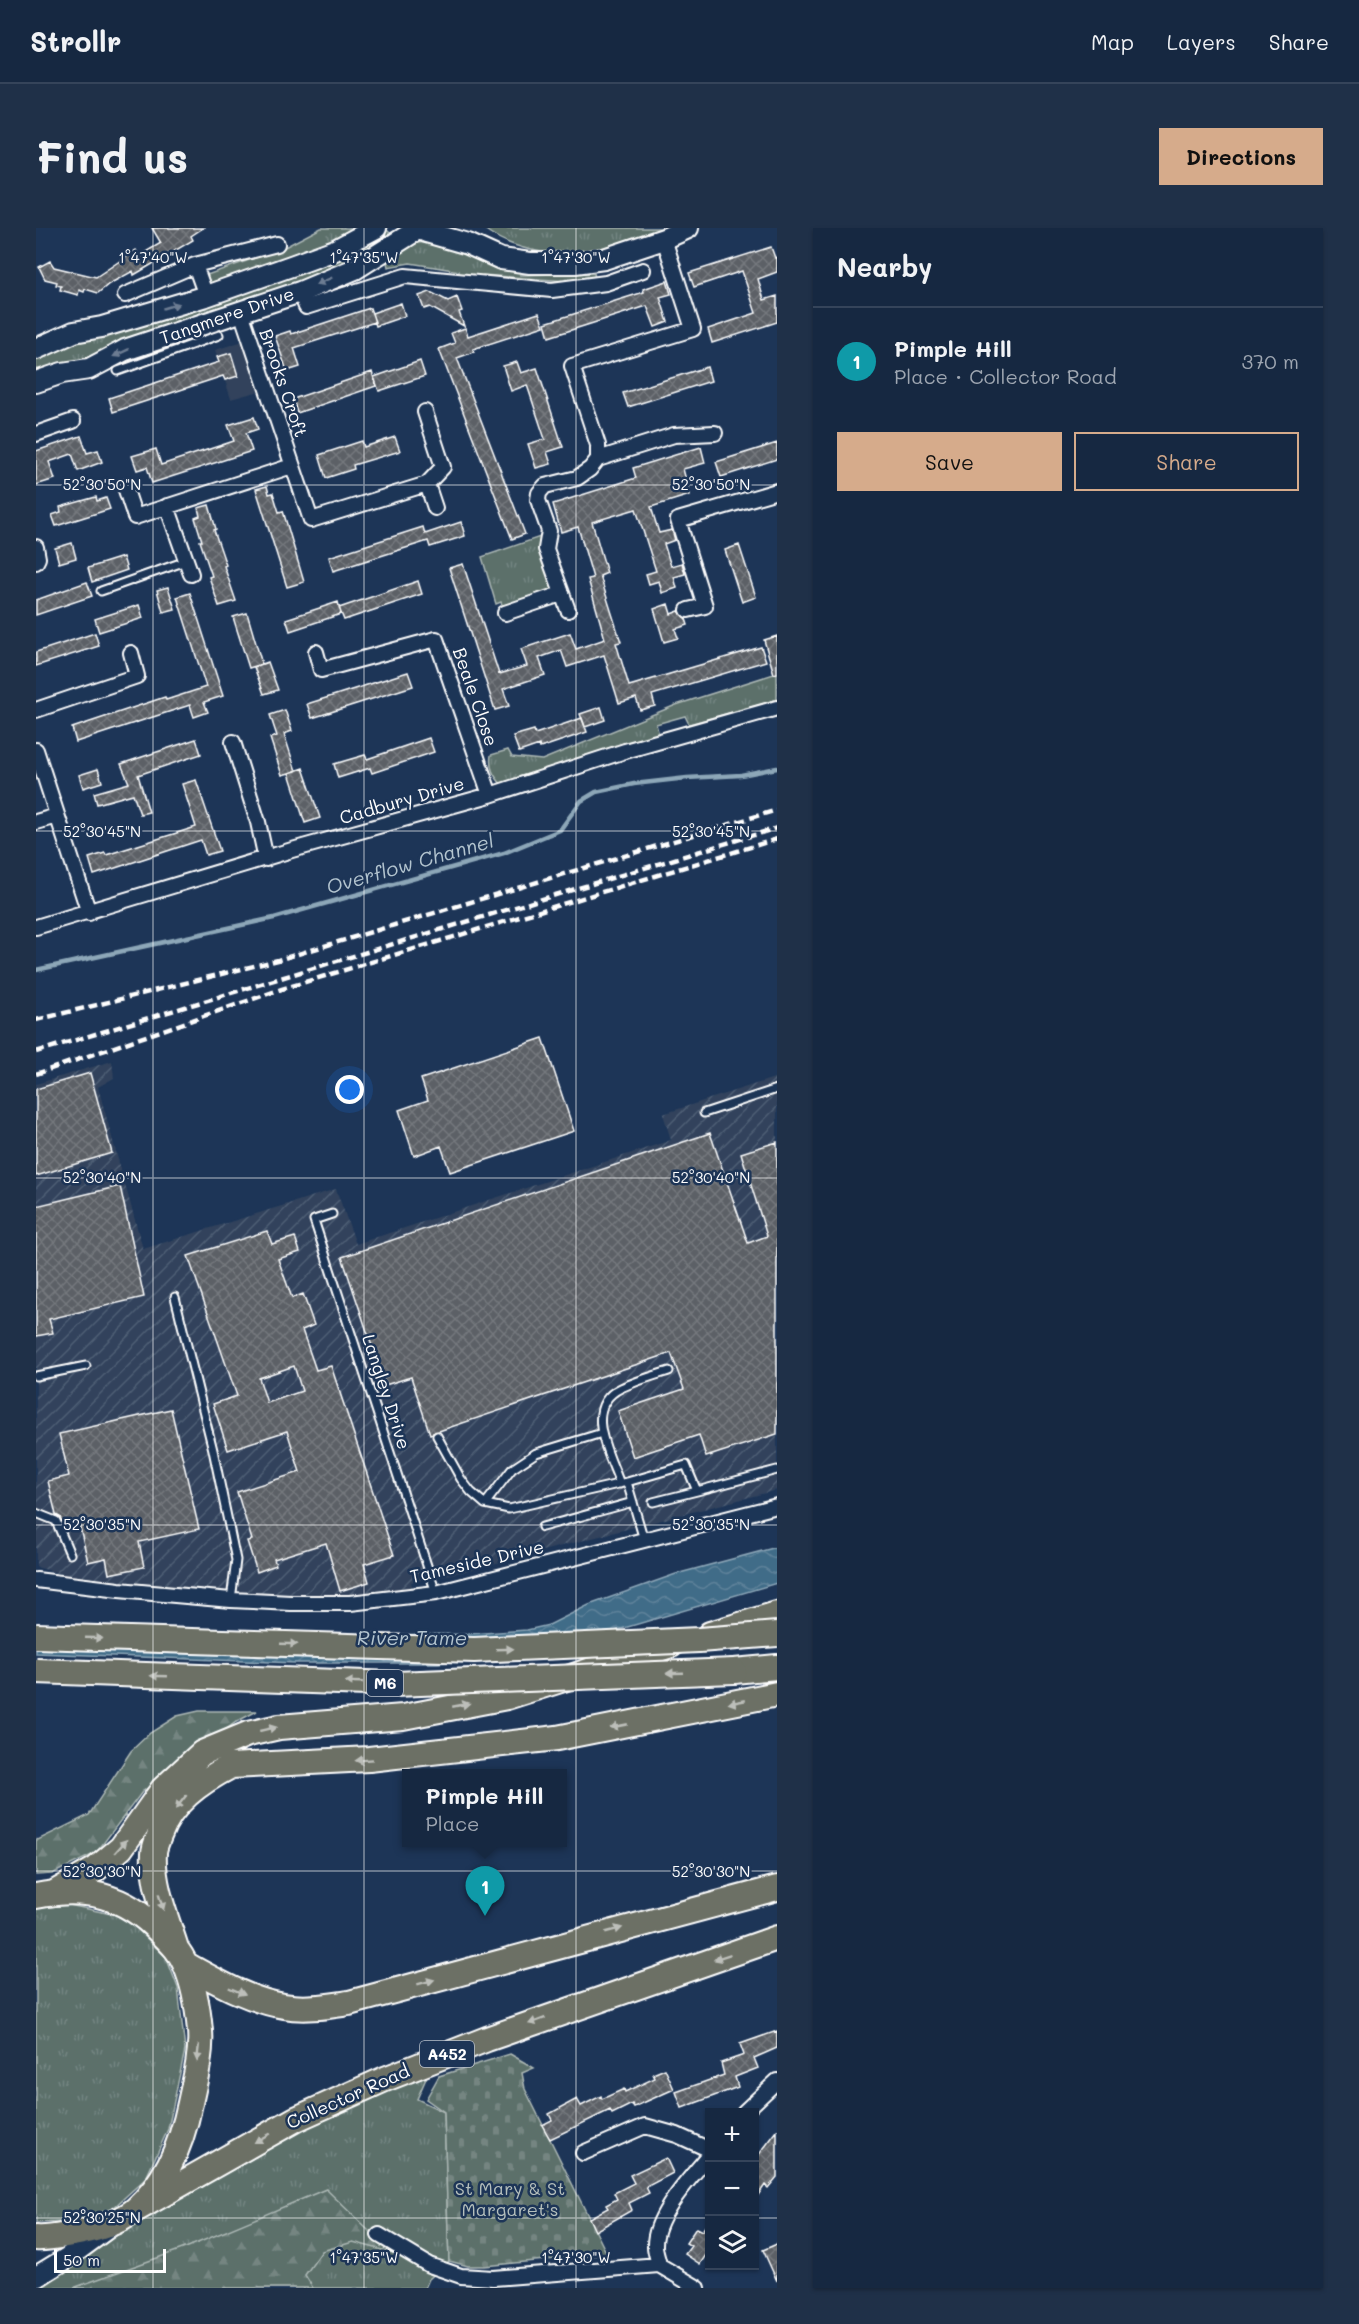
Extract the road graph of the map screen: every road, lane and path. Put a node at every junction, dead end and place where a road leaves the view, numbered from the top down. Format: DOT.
graph roads {
  1 [pos="376,228"];
  2 [pos="465,228"];
  3 [pos="688,228"];
  4 [pos="417,230"];
  5 [pos="664,239"];
  6 [pos="277,244"];
  7 [pos="604,259"];
  8 [pos="530,263"];
  9 [pos="195,265"];
  10 [pos="643,270"];
  11 [pos="606,283"];
  12 [pos="300,292"];
  13 [pos="125,295"];
  14 [pos="206,296"];
  15 [pos="241,312"];
  16 [pos="200,334"];
  17 [pos="219,336"];
  18 [pos="162,347"];
  19 [pos="36,348"];
  20 [pos="118,371"];
  21 [pos="36,382"];
  22 [pos="425,412"];
  23 [pos="73,421"];
  24 [pos="716,433"];
  25 [pos="36,434"];
  26 [pos="598,459"];
  27 [pos="292,466"];
  28 [pos="427,484"];
  29 [pos="125,487"];
  30 [pos="777,491"];
  31 [pos="167,507"];
  32 [pos="435,508"];
  33 [pos="36,547"];
  34 [pos="36,561"];
  35 [pos="189,568"];
  36 [pos="101,591"];
  37 [pos="561,594"];
  38 [pos="568,610"];
  39 [pos="688,610"];
  40 [pos="505,613"];
  41 [pos="316,652"];
  42 [pos="131,653"];
  43 [pos="777,708"];
  44 [pos="36,710"];
  45 [pos="233,742"];
  46 [pos="36,750"];
  47 [pos="490,795"];
  48 [pos="57,816"];
  49 [pos="36,822"];
  50 [pos="266,859"];
  51 [pos="89,913"];
  52 [pos="36,927"];
  53 [pos="777,1089"];
  54 [pos="704,1113"];
  55 [pos="332,1214"];
  56 [pos="175,1297"];
  57 [pos="86,1365"];
  58 [pos="669,1371"];
  59 [pos="36,1376"];
  60 [pos="602,1433"];
  61 [pos="437,1436"];
  62 [pos="777,1470"];
  63 [pos="623,1483"];
  64 [pos="697,1491"];
  65 [pos="633,1502"];
  66 [pos="654,1502"];
  67 [pos="485,1504"];
  68 [pos="777,1506"];
  69 [pos="36,1513"];
  70 [pos="542,1527"];
  71 [pos="644,1540"];
  72 [pos="70,1554"];
  73 [pos="36,1580"];
  74 [pos="436,1593"];
  75 [pos="231,1600"];
  76 [pos="777,1614"];
  77 [pos="777,1634"];
  78 [pos="36,1636"];
  79 [pos="777,1667"];
  80 [pos="36,1671"];
  81 [pos="777,1694"];
  82 [pos="777,1888"];
  83 [pos="46,1894"];
  84 [pos="777,1938"];
  85 [pos="181,1956"];
  86 [pos="777,2081"];
  87 [pos="748,2108"];
  88 [pos="705,2150"];
  89 [pos="583,2153"];
  90 [pos="705,2159"];
  91 [pos="127,2215"];
  92 [pos="379,2235"];
  93 [pos="36,2238"];
  94 [pos="659,2265"];
  95 [pos="36,2277"];
  96 [pos="698,2288"];
  1 -- 14 [label="street, Tangmere Drive"];
  2 -- 8 [label="street"];
  3 -- 5 [label="street"];
  4 -- 8 [label="street"];
  4 -- 12 [label="street, Tangmere Drive, one-way"];
  5 -- 7 [label="street"];
  5 -- 26 [label="street"];
  6 -- 9 [label="street"];
  7 -- 8 [label="street"];
  7 -- 11 [label="street"];
  9 -- 13 [label="street"];
  9 -- 14 [label="street"];
  10 -- 11 [label="street"];
  11 -- 12 [label="street"];
  12 -- 15 [label="street, Tangmere Drive"];
  19 -- 14 [label="street, Tangmere Drive, one-way"];
  15 -- 16 [label="street, Tangmere Drive"];
  15 -- 27 [label="street, Brooks Croft"];
  16 -- 17 [label="lane"];
  16 -- 18 [label="street, Tangmere Drive"];
  18 -- 20 [label="lane"];
  18 -- 21 [label="street, Tangmere Drive, one-way"];
  22 -- 28 [label="street"];
  23 -- 25 [label="street"];
  24 -- 26 [label="street"];
  26 -- 37 [label="street"];
  27 -- 28 [label="street, Brooks Croft"];
  27 -- 31 [label="street, Brooks Croft"];
  28 -- 32 [label="street"];
  29 -- 31 [label="street, Brooks Croft"];
  30 -- 39 [label="street"];
  31 -- 35 [label="street"];
  33 -- 34 [label="street"];
  35 -- 36 [label="lane"];
  37 -- 38 [label="street"];
  37 -- 40 [label="street"];
  41 -- 47 [label="street, Beale Close"];
  42 -- 44 [label="street"];
  43 -- 47 [label="street, Cadbury Drive"];
  45 -- 50 [label="street"];
  46 -- 48 [label="street"];
  47 -- 50 [label="street, Cadbury Drive"];
  48 -- 49 [label="street"];
  48 -- 51 [label="street"];
  50 -- 51 [label="street, Cadbury Drive"];
  51 -- 52 [label="street, Cadbury Drive"];
  53 -- 54 [label="lane"];
  55 -- 74 [label="lane, Langley Drive"];
  56 -- 75 [label="lane"];
  57 -- 59 [label="lane"];
  58 -- 60 [label="lane"];
  60 -- 63 [label="lane"];
  60 -- 67 [label="lane"];
  61 -- 67 [label="lane"];
  62 -- 64 [label="lane"];
  63 -- 64 [label="lane"];
  63 -- 65 [label="lane"];
  63 -- 67 [label="lane"];
  64 -- 66 [label="lane"];
  65 -- 70 [label="lane"];
  65 -- 71 [label="lane"];
  68 -- 71 [label="street, Tameside Drive"];
  69 -- 72 [label="lane"];
  71 -- 74 [label="street, Tameside Drive"];
  73 -- 75 [label="street, Tameside Drive"];
  74 -- 75 [label="street, Tameside Drive"];
  83 -- 76 [label="highway, one-way"];
  78 -- 77 [label="highway, M6, one-way, bridge"];
  79 -- 80 [label="highway, M6, one-way, bridge"];
  81 -- 85 [label="highway, one-way"];
  85 -- 82 [label="highway, one-way"];
  83 -- 85 [label="highway"];
  84 -- 91 [label="highway, Collector Road / A452, one-way"];
  85 -- 91 [label="highway, one-way"];
  86 -- 87 [label="street"];
  88 -- 89 [label="street"];
  90 -- 94 [label="street"];
  91 -- 93 [label="highway, Collector Road"];
  91 -- 95 [label="street"];
  92 -- 94 [label="street"];
  94 -- 96 [label="street"];
}
